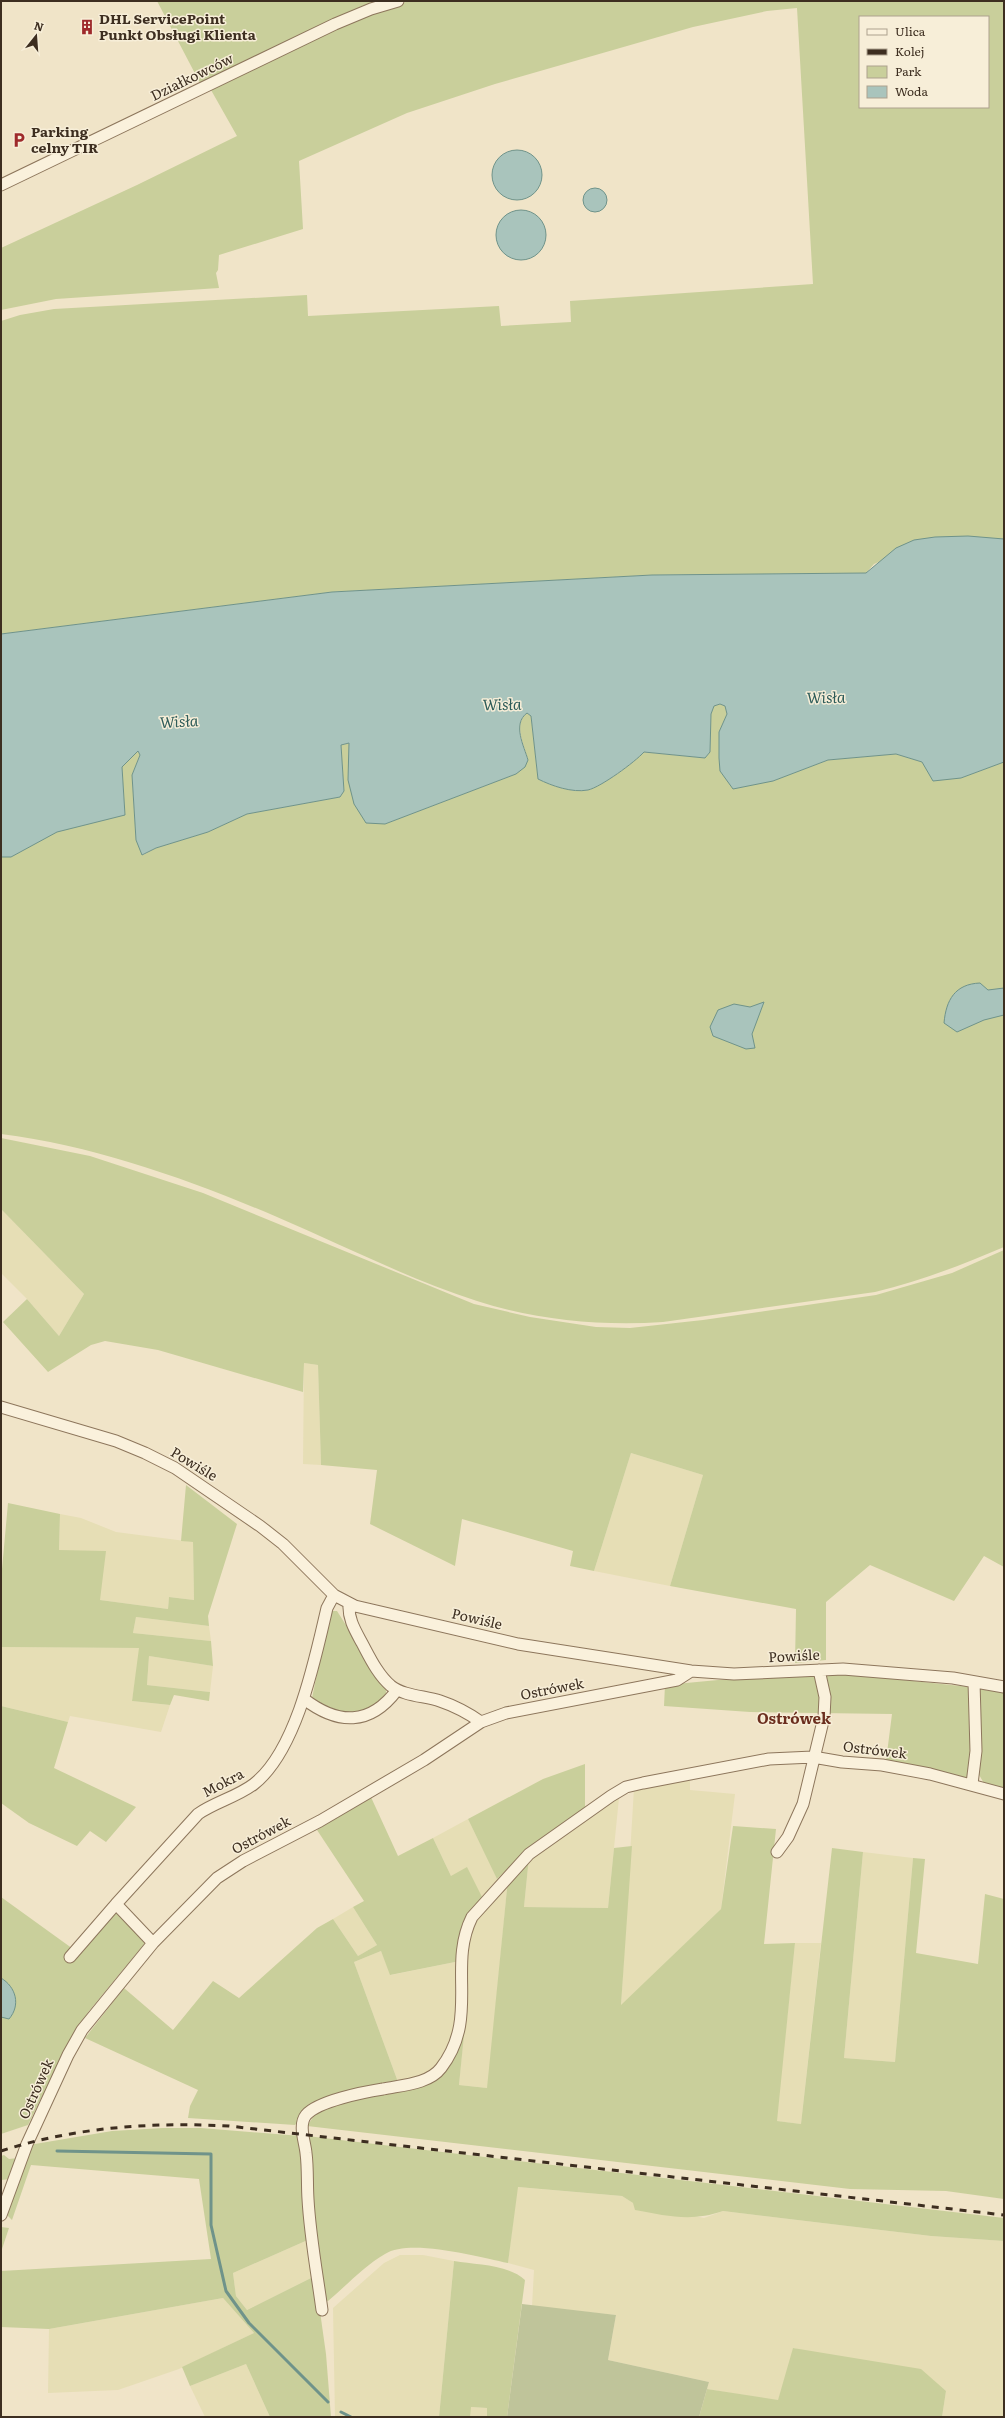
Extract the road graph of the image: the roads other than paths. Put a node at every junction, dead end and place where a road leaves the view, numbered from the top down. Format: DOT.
graph roads {
  1 [pos="398,1"];
  2 [pos="1,185"];
  3 [pos="1,1407"];
  4 [pos="334,1595"];
  5 [pos="348,1604"];
  6 [pos="820,1670"];
  7 [pos="691,1671"];
  8 [pos="974,1682"];
  9 [pos="1004,1687"];
  10 [pos="397,1690"];
  11 [pos="304,1699"];
  12 [pos="481,1722"];
  13 [pos="813,1757"];
  14 [pos="972,1784"];
  15 [pos="1004,1794"];
  16 [pos="777,1852"];
  17 [pos="116,1904"];
  18 [pos="153,1944"];
  19 [pos="70,1957"];
  20 [pos="1,2215"];
  21 [pos="322,2310"];
  1 -- 2 [label="street, Działkowców"];
  3 -- 4 [label="street, Powiśle"];
  4 -- 5 [label="street, Powiśle"];
  4 -- 11 [label="street, Mokra"];
  5 -- 7 [label="street, Powiśle"];
  5 -- 10 [label="street"];
  6 -- 7 [label="street, Powiśle"];
  6 -- 8 [label="street, Powiśle"];
  6 -- 13 [label="street"];
  7 -- 12 [label="street, Ostrówek"];
  8 -- 9 [label="street, Powiśle"];
  8 -- 14 [label="street"];
  10 -- 11 [label="street"];
  10 -- 12 [label="street"];
  11 -- 17 [label="street, Mokra"];
  12 -- 18 [label="street, Ostrówek"];
  13 -- 14 [label="street, Ostrówek"];
  13 -- 16 [label="street"];
  13 -- 21 [label="street, Ostrówek"];
  14 -- 15 [label="street, Ostrówek"];
  17 -- 18 [label="street"];
  17 -- 19 [label="street, Mokra"];
  18 -- 20 [label="street, Ostrówek"];
}
